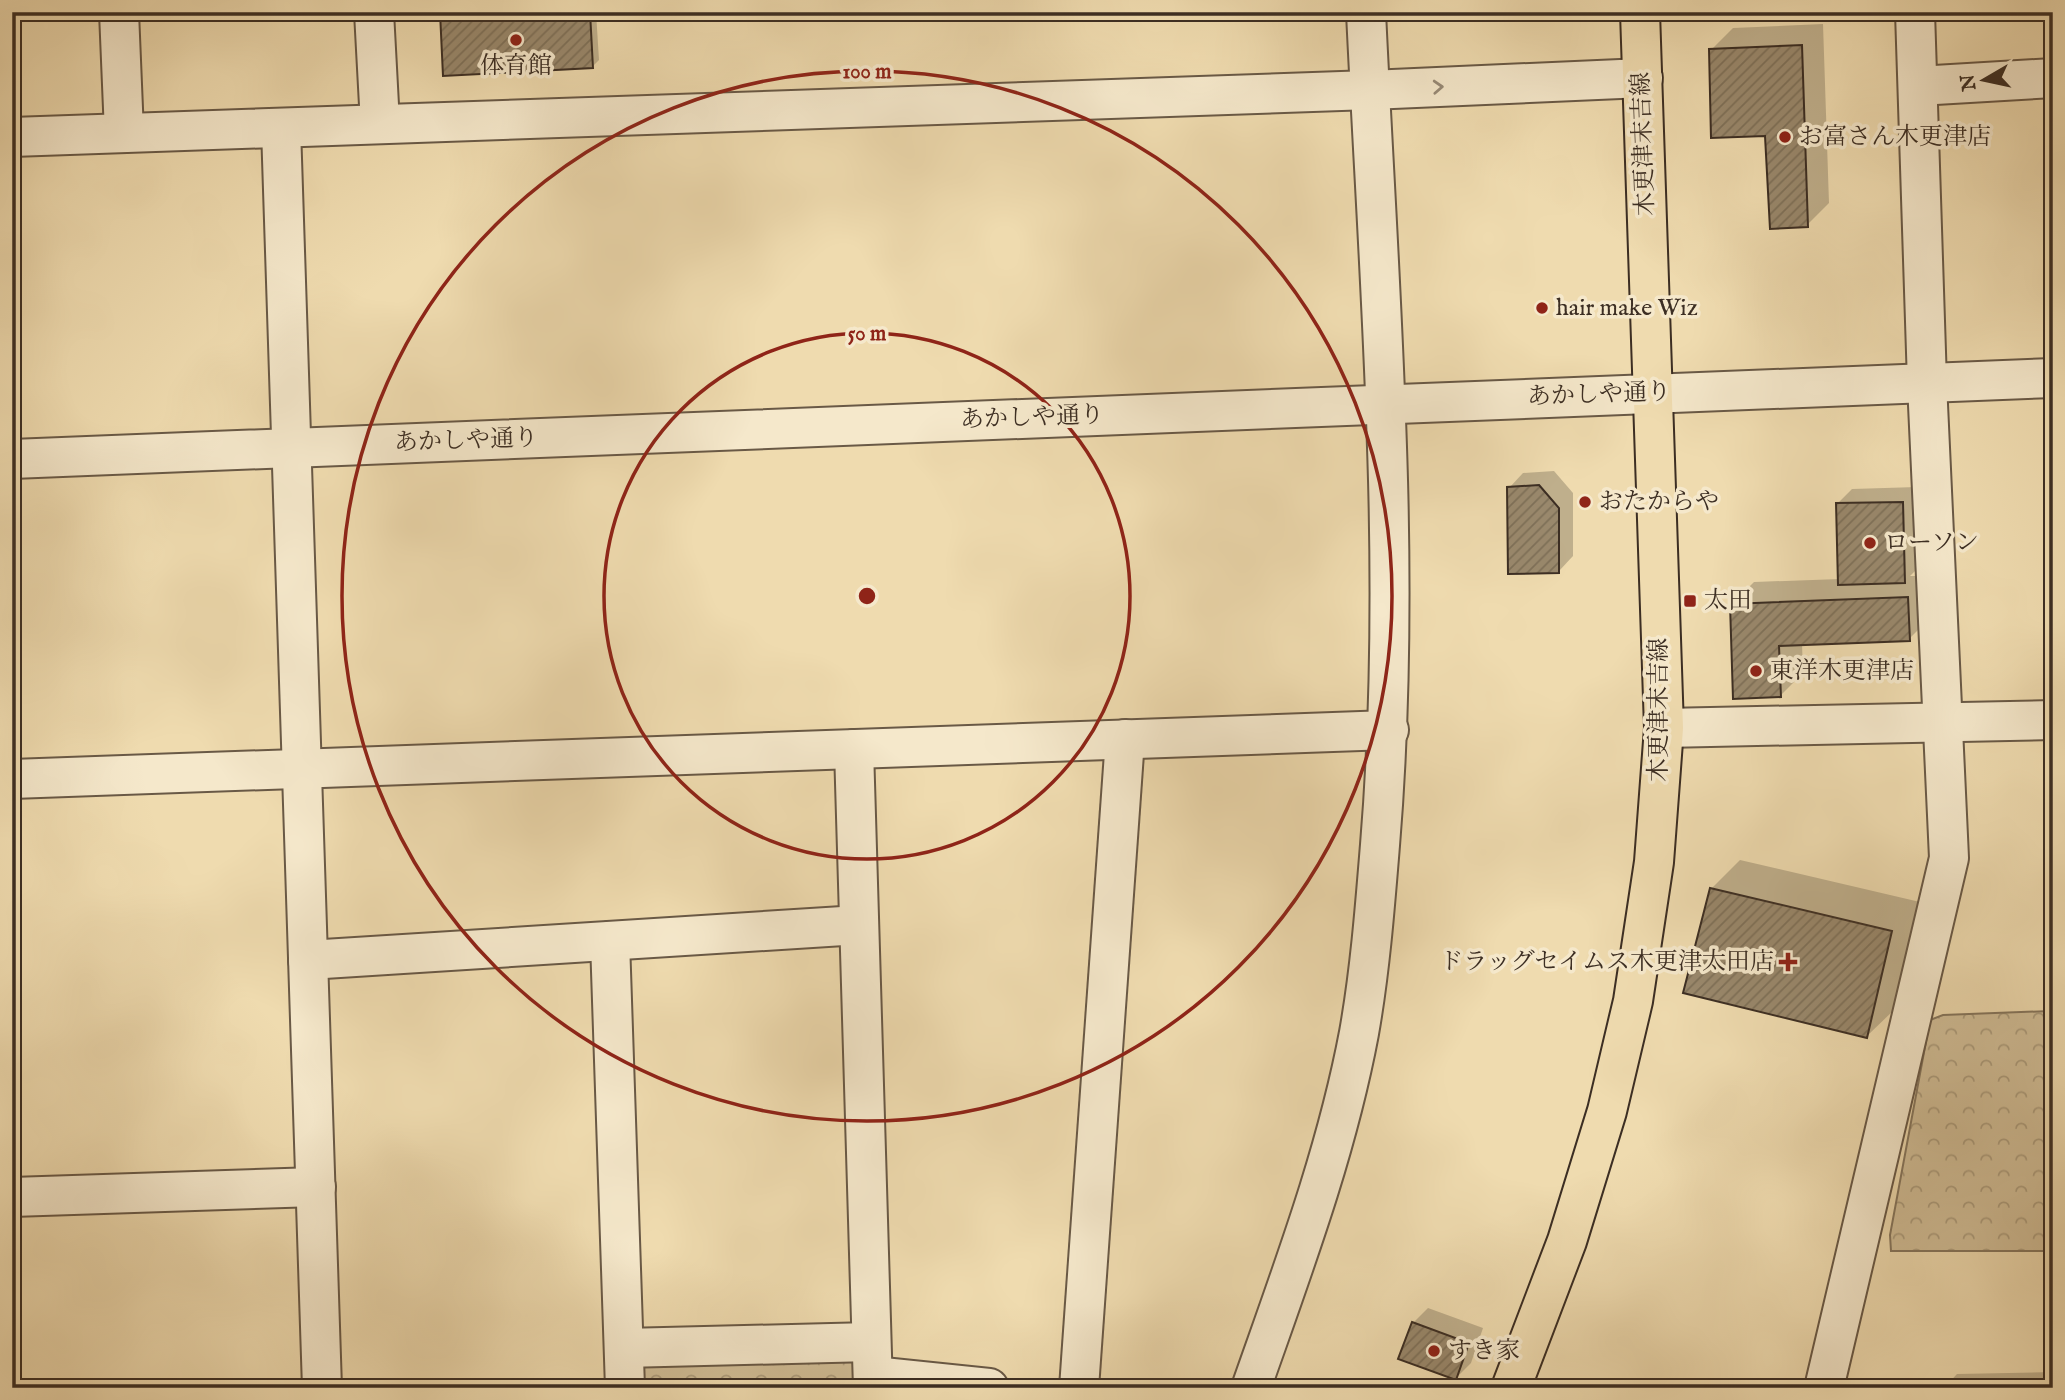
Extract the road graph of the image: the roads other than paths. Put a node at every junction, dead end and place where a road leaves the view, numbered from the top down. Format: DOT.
graph roads {
  1 [pos="119,12"];
  2 [pos="374,12"];
  3 [pos="1366,12"];
  4 [pos="1640,12"];
  5 [pos="1915,12"];
  6 [pos="1643,78"];
  7 [pos="2053,78"];
  8 [pos="1918,86"];
  9 [pos="1370,90"];
  10 [pos="380,124"];
  11 [pos="281,128"];
  12 [pos="124,133"];
  13 [pos="12,137"];
  14 [pos="2053,378"];
  15 [pos="1927,383"];
  16 [pos="1651,393"];
  17 [pos="1387,403"];
  18 [pos="291,448"];
  19 [pos="12,459"];
  20 [pos="2053,720"];
  21 [pos="1943,723"];
  22 [pos="1664,728"];
  23 [pos="1389,730"];
  24 [pos="1125,739"];
  25 [pos="854,749"];
  26 [pos="302,769"];
  27 [pos="12,779"];
  28 [pos="859,925"];
  29 [pos="610,941"];
  30 [pos="308,960"];
  31 [pos="316,1188"];
  32 [pos="12,1197"];
  33 [pos="624,1349"];
  34 [pos="872,1368"];
  35 [pos="322,1388"];
  36 [pos="625,1388"];
  37 [pos="989,1388"];
  38 [pos="1079,1388"];
  39 [pos="1251,1388"];
  40 [pos="1511,1388"];
  41 [pos="1824,1388"];
  1 -- 12 [label="street"];
  2 -- 10 [label="street"];
  3 -- 9 [label="street"];
  4 -- 6 [label="main road, 木更津末吉線"];
  5 -- 8 [label="street"];
  9 -- 6 [label="street, one-way"];
  6 -- 16 [label="main road, 木更津末吉線"];
  7 -- 8 [label="street"];
  8 -- 15 [label="street"];
  9 -- 10 [label="street"];
  9 -- 17 [label="street"];
  10 -- 11 [label="street"];
  11 -- 12 [label="street"];
  11 -- 18 [label="street"];
  12 -- 13 [label="street"];
  14 -- 15 [label="street, あかしや通り"];
  15 -- 16 [label="street, あかしや通り"];
  15 -- 21 [label="street"];
  16 -- 17 [label="street, あかしや通り"];
  16 -- 22 [label="main road, 木更津末吉線"];
  17 -- 18 [label="street, あかしや通り"];
  17 -- 23 [label="street"];
  18 -- 19 [label="street, あかしや通り"];
  18 -- 26 [label="street"];
  20 -- 21 [label="street"];
  21 -- 22 [label="street"];
  21 -- 41 [label="street"];
  22 -- 40 [label="main road, 木更津末吉線"];
  23 -- 24 [label="street"];
  23 -- 39 [label="street"];
  24 -- 25 [label="street"];
  24 -- 38 [label="street"];
  25 -- 26 [label="street"];
  25 -- 28 [label="street"];
  26 -- 27 [label="street"];
  26 -- 30 [label="street"];
  28 -- 29 [label="street"];
  28 -- 34 [label="street"];
  29 -- 30 [label="street"];
  29 -- 33 [label="street"];
  30 -- 31 [label="street"];
  31 -- 32 [label="street"];
  31 -- 35 [label="street"];
  33 -- 34 [label="street"];
  33 -- 36 [label="street"];
  34 -- 37 [label="street"];
}
